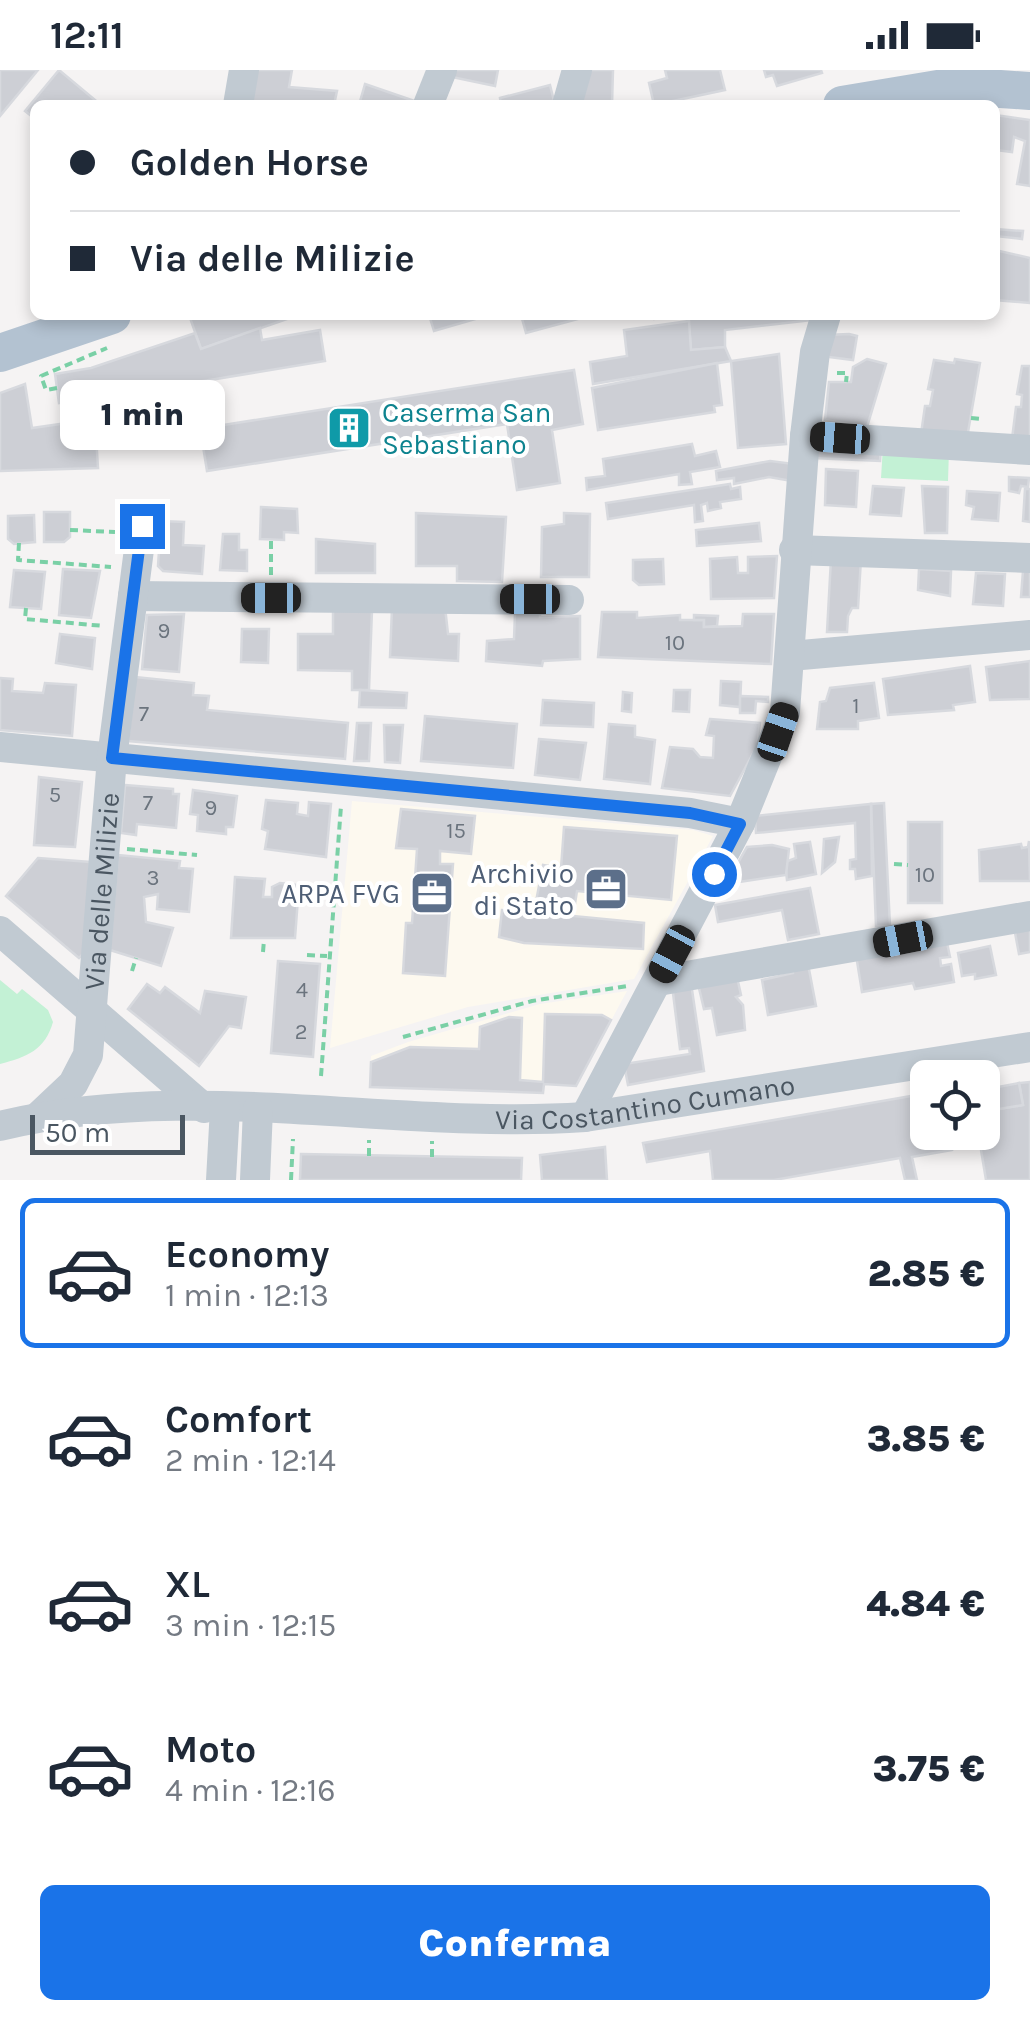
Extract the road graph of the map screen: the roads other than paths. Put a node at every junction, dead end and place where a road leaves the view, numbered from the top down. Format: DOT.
graph roads {
  1 [pos="244,70"];
  2 [pos="442,70"];
  3 [pos="577,70"];
  4 [pos="1030,91"];
  5 [pos="239,100"];
  6 [pos="430,100"];
  7 [pos="568,100"];
  8 [pos="872,100"];
  9 [pos="825,320"];
  10 [pos="110,331"];
  11 [pos="0,353"];
  12 [pos="805,436"];
  13 [pos="1030,450"];
  14 [pos="132,529"];
  15 [pos="794,550"];
  16 [pos="1030,558"];
  17 [pos="133,596"];
  18 [pos="570,600"];
  19 [pos="1030,635"];
  20 [pos="790,656"];
  21 [pos="0,747"];
  22 [pos="112,758"];
  23 [pos="740,824"];
  24 [pos="1030,916"];
  25 [pos="0,931"];
  26 [pos="647,983"];
  27 [pos="92,1007"];
  28 [pos="1030,1047"];
  29 [pos="214,1108"];
  30 [pos="258,1109"];
  31 [pos="38,1116"];
  32 [pos="586,1116"];
  33 [pos="0,1126"];
  34 [pos="221,1180"];
  35 [pos="255,1180"];
  1 -- 5 [label="street"];
  2 -- 6 [label="street"];
  3 -- 7 [label="street"];
  4 -- 8 [label="main road"];
  9 -- 12 [label="street"];
  10 -- 11 [label="main road"];
  12 -- 13 [label="street"];
  12 -- 15 [label="street"];
  14 -- 17 [label="street, Via delle Milizie"];
  15 -- 16 [label="street"];
  15 -- 20 [label="street"];
  17 -- 18 [label="street"];
  17 -- 22 [label="street, Via delle Milizie"];
  19 -- 20 [label="street"];
  20 -- 23 [label="street"];
  21 -- 22 [label="street"];
  22 -- 23 [label="street"];
  22 -- 27 [label="street, Via delle Milizie"];
  23 -- 26 [label="street"];
  24 -- 26 [label="street"];
  25 -- 27 [label="street"];
  26 -- 32 [label="street"];
  27 -- 29 [label="street"];
  27 -- 31 [label="street, Via delle Milizie"];
  28 -- 32 [label="street, Via Costantino Cumano"];
  29 -- 30 [label="street, Via Costantino Cumano"];
  29 -- 31 [label="street, Via Costantino Cumano"];
  29 -- 34 [label="street"];
  30 -- 32 [label="street, Via Costantino Cumano"];
  30 -- 35 [label="street"];
  31 -- 33 [label="street, Via Costantino Cumano"];
}
